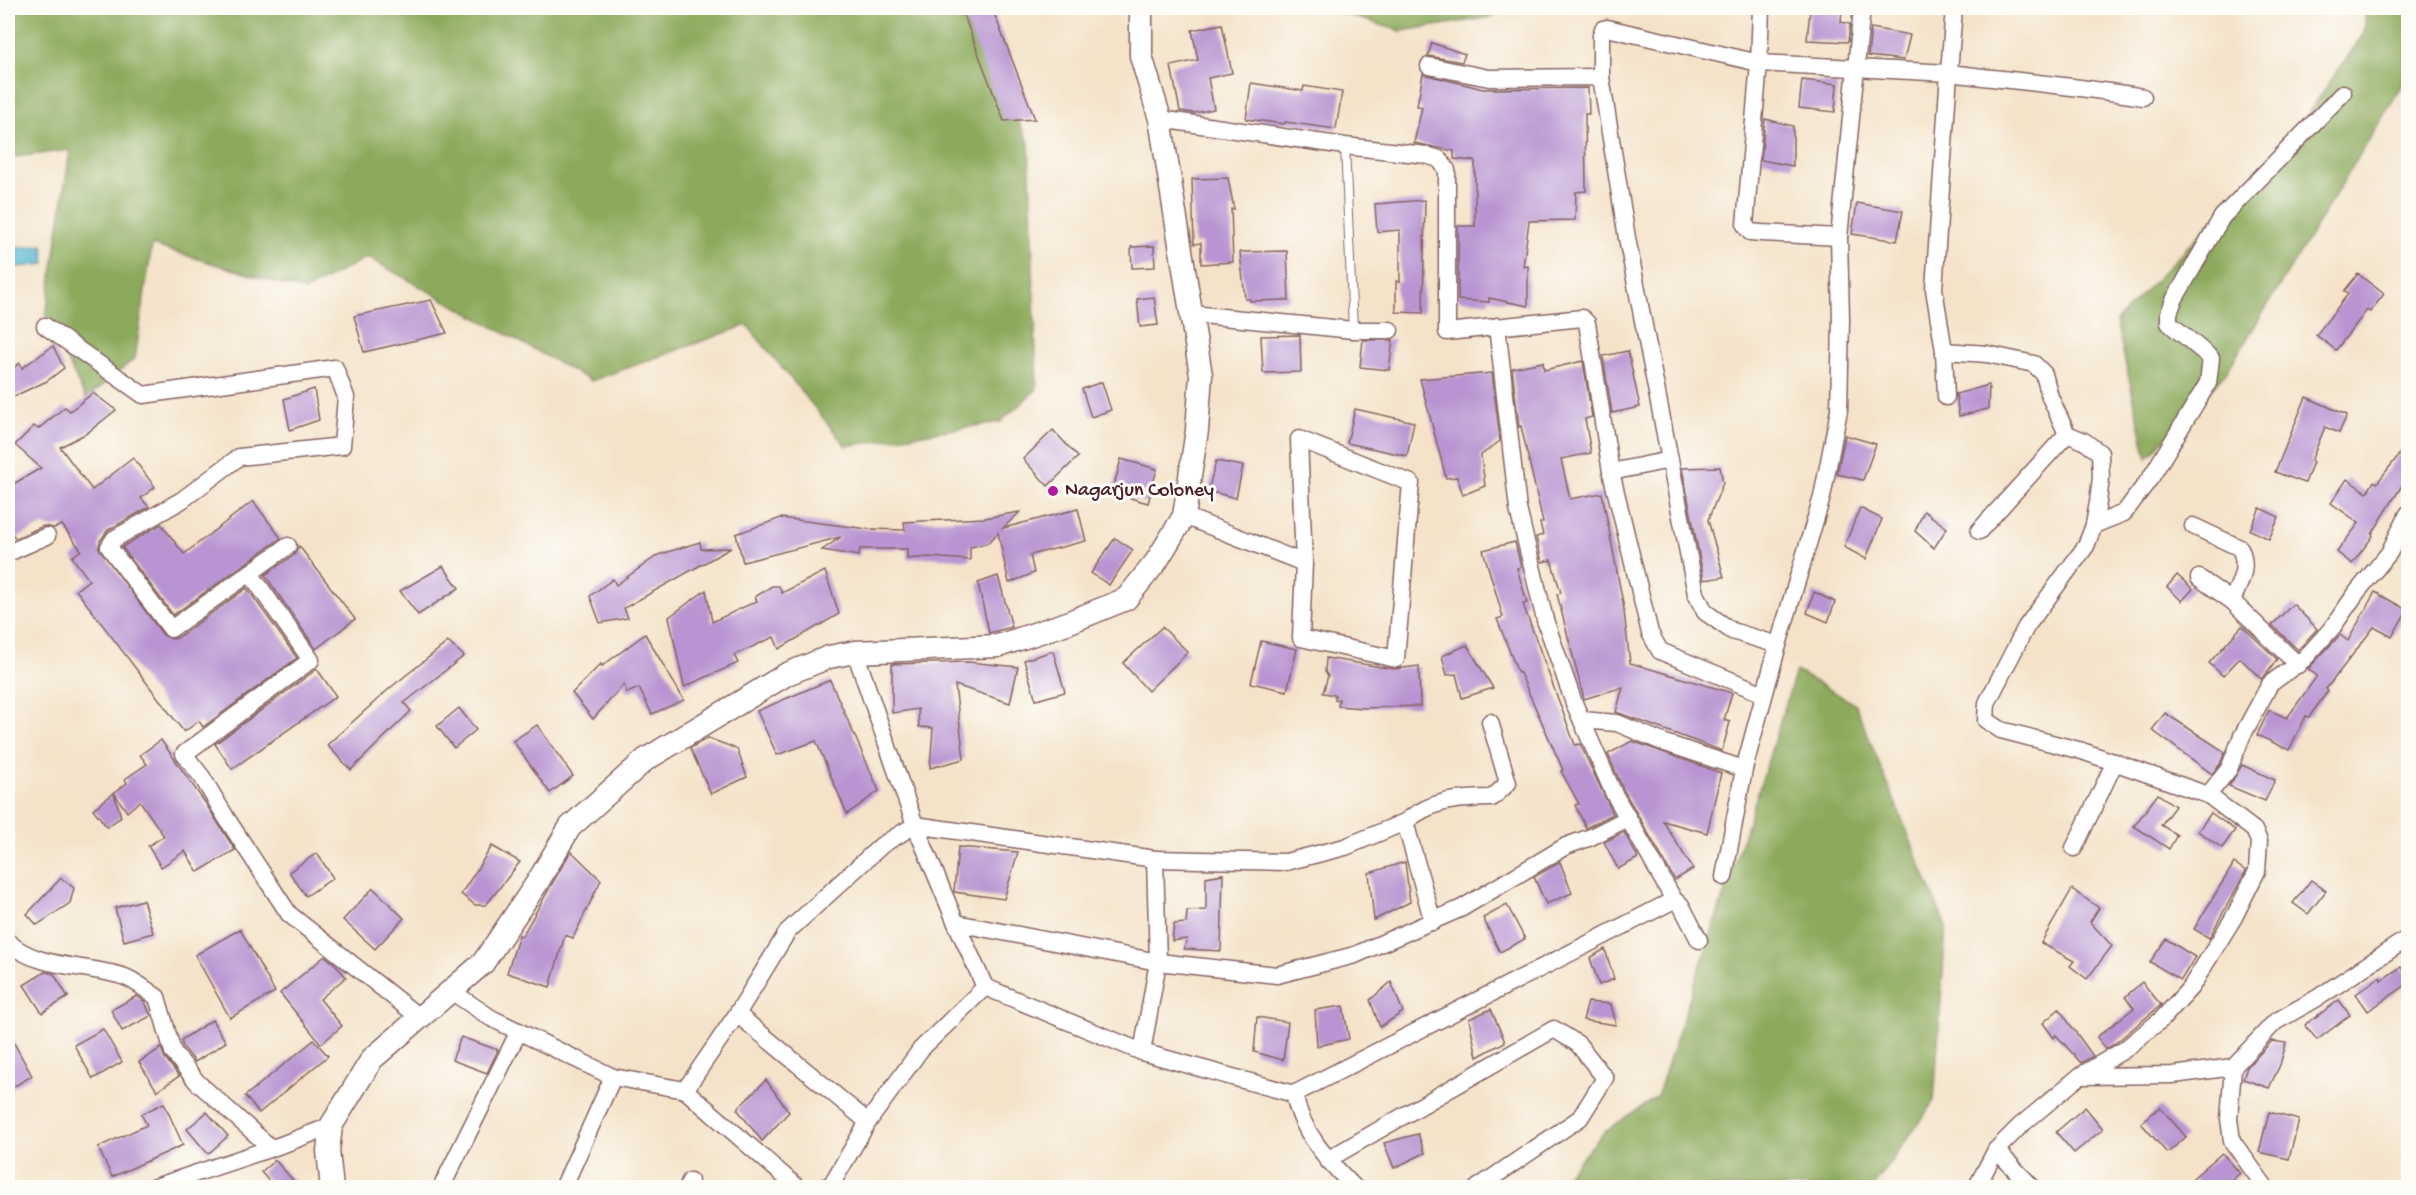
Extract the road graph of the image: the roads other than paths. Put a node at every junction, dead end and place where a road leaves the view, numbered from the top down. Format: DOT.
graph roads {
  1 [pos="1141,8"];
  2 [pos="1761,8"];
  3 [pos="1862,8"];
  4 [pos="1954,8"];
  5 [pos="1759,63"];
  6 [pos="1430,66"];
  7 [pos="1856,66"];
  8 [pos="1948,73"];
  9 [pos="1601,77"];
  10 [pos="2343,93"];
  11 [pos="2142,97"];
  12 [pos="1160,119"];
  13 [pos="1345,146"];
  14 [pos="1839,237"];
  15 [pos="1192,314"];
  16 [pos="45,326"];
  17 [pos="1497,326"];
  18 [pos="1353,330"];
  19 [pos="1390,330"];
  20 [pos="1944,351"];
  21 [pos="1946,397"];
  22 [pos="2067,434"];
  23 [pos="1670,460"];
  24 [pos="1611,472"];
  25 [pos="2409,514"];
  26 [pos="1184,516"];
  27 [pos="2094,525"];
  28 [pos="2193,526"];
  29 [pos="1979,531"];
  30 [pos="47,536"];
  31 [pos="288,546"];
  32 [pos="8,554"];
  33 [pos="1304,563"];
  34 [pos="250,573"];
  35 [pos="2199,578"];
  36 [pos="2232,601"];
  37 [pos="1778,645"];
  38 [pos="855,652"];
  39 [pos="2298,665"];
  40 [pos="1764,693"];
  41 [pos="1582,720"];
  42 [pos="1490,722"];
  43 [pos="2115,762"];
  44 [pos="1744,769"];
  45 [pos="2208,795"];
  46 [pos="1628,818"];
  47 [pos="1405,822"];
  48 [pos="915,825"];
  49 [pos="2074,848"];
  50 [pos="1155,859"];
  51 [pos="1724,877"];
  52 [pos="1674,900"];
  53 [pos="1433,922"];
  54 [pos="956,923"];
  55 [pos="2409,938"];
  56 [pos="1699,940"];
  57 [pos="8,942"];
  58 [pos="1158,962"];
  59 [pos="986,987"];
  60 [pos="451,991"];
  61 [pos="737,1014"];
  62 [pos="420,1018"];
  63 [pos="519,1031"];
  64 [pos="1142,1052"];
  65 [pos="2233,1067"];
  66 [pos="2080,1076"];
  67 [pos="614,1077"];
  68 [pos="685,1090"];
  69 [pos="1294,1094"];
  70 [pos="868,1122"];
  71 [pos="331,1126"];
  72 [pos="271,1148"];
  73 [pos="1996,1150"];
  74 [pos="1327,1160"];
  75 [pos="152,1188"];
  76 [pos="332,1188"];
  77 [pos="441,1188"];
  78 [pos="562,1188"];
  79 [pos="798,1188"];
  80 [pos="822,1188"];
  81 [pos="1355,1188"];
  82 [pos="1477,1188"];
  83 [pos="1976,1188"];
  84 [pos="2033,1188"];
  85 [pos="2266,1188"];
  1 -- 12 [label="main road"];
  2 -- 5 [label="street"];
  3 -- 7 [label="street"];
  4 -- 8 [label="street"];
  5 -- 7 [label="street"];
  5 -- 9 [label="street"];
  5 -- 14 [label="street"];
  6 -- 9 [label="street"];
  7 -- 8 [label="street"];
  7 -- 14 [label="street"];
  8 -- 11 [label="street"];
  8 -- 20 [label="street"];
  9 -- 23 [label="street"];
  10 -- 27 [label="street"];
  12 -- 13 [label="street"];
  12 -- 15 [label="main road"];
  13 -- 17 [label="street"];
  13 -- 18 [label="lane"];
  14 -- 37 [label="street"];
  15 -- 18 [label="street"];
  15 -- 26 [label="main road"];
  16 -- 34 [label="street"];
  17 -- 24 [label="street"];
  17 -- 41 [label="street"];
  18 -- 19 [label="street"];
  20 -- 21 [label="street"];
  20 -- 22 [label="street"];
  22 -- 27 [label="street"];
  22 -- 29 [label="street"];
  23 -- 24 [label="street"];
  23 -- 37 [label="street"];
  24 -- 40 [label="street"];
  25 -- 39 [label="street"];
  26 -- 33 [label="street"];
  26 -- 38 [label="main road"];
  27 -- 43 [label="street"];
  28 -- 36 [label="street"];
  30 -- 32 [label="street"];
  31 -- 34 [label="street"];
  33 -- 33 [label="street"];
  34 -- 62 [label="street"];
  35 -- 36 [label="street"];
  36 -- 39 [label="street"];
  37 -- 40 [label="street"];
  38 -- 48 [label="street"];
  38 -- 60 [label="main road"];
  39 -- 45 [label="street"];
  40 -- 44 [label="street"];
  41 -- 44 [label="street"];
  41 -- 46 [label="street"];
  42 -- 47 [label="street"];
  43 -- 45 [label="street"];
  43 -- 49 [label="street"];
  44 -- 51 [label="street"];
  45 -- 66 [label="street"];
  46 -- 52 [label="street"];
  46 -- 53 [label="street"];
  47 -- 50 [label="street"];
  47 -- 53 [label="street"];
  48 -- 50 [label="street"];
  48 -- 54 [label="street"];
  48 -- 61 [label="street"];
  50 -- 58 [label="street"];
  52 -- 56 [label="street"];
  52 -- 69 [label="street"];
  53 -- 58 [label="street"];
  54 -- 58 [label="street"];
  54 -- 59 [label="street"];
  55 -- 65 [label="street"];
  57 -- 72 [label="street"];
  58 -- 64 [label="street"];
  59 -- 64 [label="street"];
  59 -- 70 [label="street"];
  60 -- 62 [label="main road"];
  60 -- 63 [label="street"];
  61 -- 68 [label="street"];
  61 -- 70 [label="street"];
  62 -- 71 [label="main road"];
  63 -- 67 [label="street"];
  63 -- 77 [label="street"];
  64 -- 69 [label="street"];
  65 -- 66 [label="street"];
  65 -- 85 [label="street"];
  66 -- 73 [label="street"];
  67 -- 68 [label="street"];
  67 -- 78 [label="street"];
  68 -- 79 [label="street"];
  69 -- 74 [label="street"];
  70 -- 80 [label="street"];
  71 -- 72 [label="street"];
  71 -- 76 [label="main road"];
  72 -- 75 [label="street"];
  73 -- 83 [label="street"];
  73 -- 84 [label="street"];
  74 -- 81 [label="street"];
  74 -- 82 [label="street"];
}
